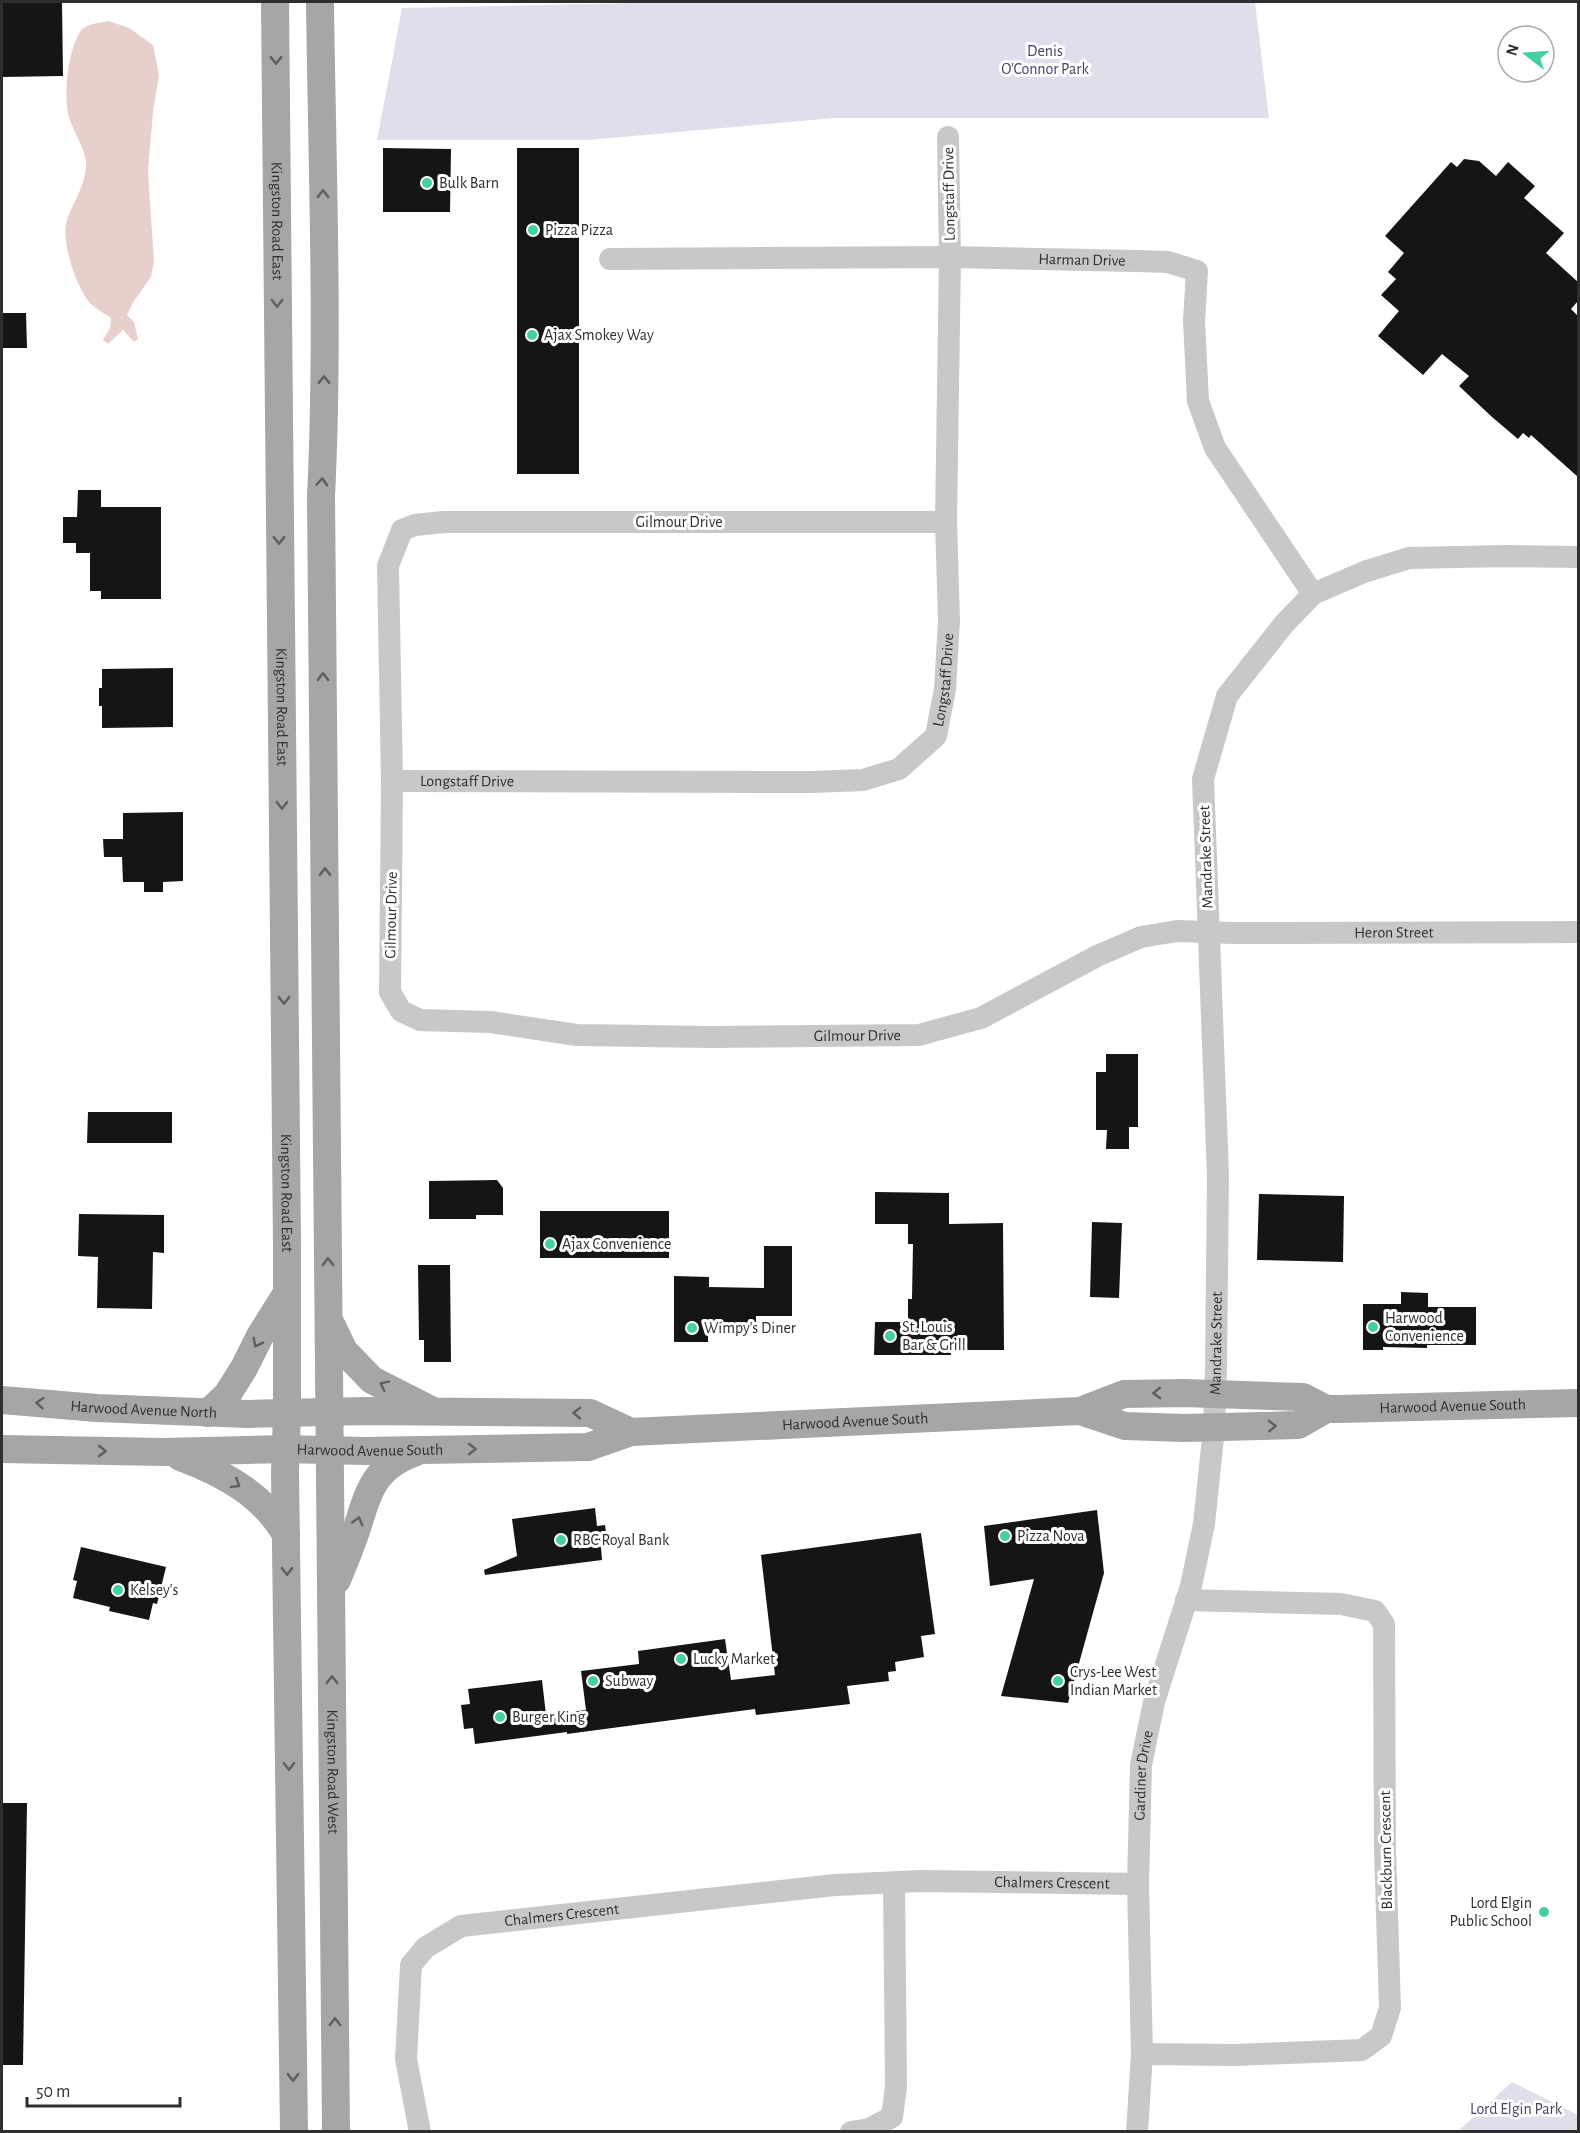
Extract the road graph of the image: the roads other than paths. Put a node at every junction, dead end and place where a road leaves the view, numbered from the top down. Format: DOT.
graph roads {
  1 [pos="275,2"];
  2 [pos="320,2"];
  3 [pos="948,137"];
  4 [pos="950,257"];
  5 [pos="609,259"];
  6 [pos="946,522"];
  7 [pos="1578,557"];
  8 [pos="1313,594"];
  9 [pos="392,781"];
  10 [pos="1209,932"];
  11 [pos="1578,932"];
  12 [pos="287,1293"];
  13 [pos="329,1321"];
  14 [pos="1215,1394"];
  15 [pos="2,1400"];
  16 [pos="1578,1403"];
  17 [pos="1326,1408"];
  18 [pos="1080,1411"];
  19 [pos="330,1412"];
  20 [pos="436,1412"];
  21 [pos="208,1413"];
  22 [pos="287,1413"];
  23 [pos="1214,1428"];
  24 [pos="631,1432"];
  25 [pos="2,1449"];
  26 [pos="286,1449"];
  27 [pos="329,1450"];
  28 [pos="423,1450"];
  29 [pos="164,1452"];
  30 [pos="286,1534"];
  31 [pos="332,1596"];
  32 [pos="1186,1600"];
  33 [pos="894,1883"];
  34 [pos="1138,1884"];
  35 [pos="1142,2054"];
  36 [pos="294,2132"];
  37 [pos="336,2132"];
  38 [pos="420,2132"];
  39 [pos="851,2132"];
  40 [pos="1137,2132"];
  1 -- 12 [label="main road, Kingston Road East, one-way"];
  13 -- 2 [label="main road, one-way"];
  3 -- 4 [label="street, Longstaff Drive"];
  4 -- 5 [label="street, Harman Drive"];
  4 -- 6 [label="street, Longstaff Drive"];
  4 -- 8 [label="street, Harman Drive"];
  6 -- 9 [label="street, Longstaff Drive"];
  6 -- 9 [label="street, Gilmour Drive"];
  7 -- 8 [label="street, Mandrake Street"];
  8 -- 10 [label="street, Mandrake Street"];
  9 -- 10 [label="street, Gilmour Drive"];
  10 -- 11 [label="street, Heron Street"];
  10 -- 14 [label="street, Mandrake Street"];
  12 -- 21 [label="main road, one-way"];
  12 -- 22 [label="main road, Kingston Road East"];
  13 -- 19 [label="main road"];
  20 -- 13 [label="main road, one-way"];
  14 -- 17 [label="main road, Harwood Avenue South"];
  14 -- 18 [label="main road, Harwood Avenue South, one-way"];
  14 -- 23 [label="street, Mandrake Street"];
  21 -- 15 [label="main road, Harwood Avenue North, one-way"];
  16 -- 17 [label="main road, Harwood Avenue South"];
  23 -- 17 [label="main road, Harwood Avenue South, one-way"];
  18 -- 23 [label="main road, Harwood Avenue South"];
  18 -- 24 [label="main road, Harwood Avenue South"];
  19 -- 20 [label="main road, Harwood Avenue South"];
  19 -- 22 [label="main road, Harwood Avenue North"];
  19 -- 27 [label="main road, Kingston Road West"];
  24 -- 20 [label="main road, Harwood Avenue South, one-way"];
  21 -- 22 [label="main road, Harwood Avenue North"];
  22 -- 26 [label="main road"];
  23 -- 32 [label="street, Gardiner Drive"];
  28 -- 24 [label="main road, Harwood Avenue South, one-way"];
  25 -- 29 [label="main road, one-way"];
  26 -- 27 [label="main road, Harwood Avenue South"];
  26 -- 29 [label="main road"];
  26 -- 30 [label="main road"];
  27 -- 28 [label="main road, Harwood Avenue South"];
  27 -- 31 [label="main road, Kingston Road West"];
  31 -- 28 [label="main road, one-way"];
  29 -- 30 [label="main road, one-way"];
  30 -- 36 [label="main road, one-way"];
  37 -- 31 [label="main road, Kingston Road West, one-way"];
  32 -- 34 [label="street, Gardiner Drive"];
  32 -- 35 [label="street, Blackburn Crescent"];
  33 -- 34 [label="street, Chalmers Crescent"];
  33 -- 38 [label="street, Chalmers Crescent"];
  33 -- 39 [label="street"];
  34 -- 35 [label="street, Gardiner Drive"];
  35 -- 40 [label="street, Gardiner Drive"];
}
